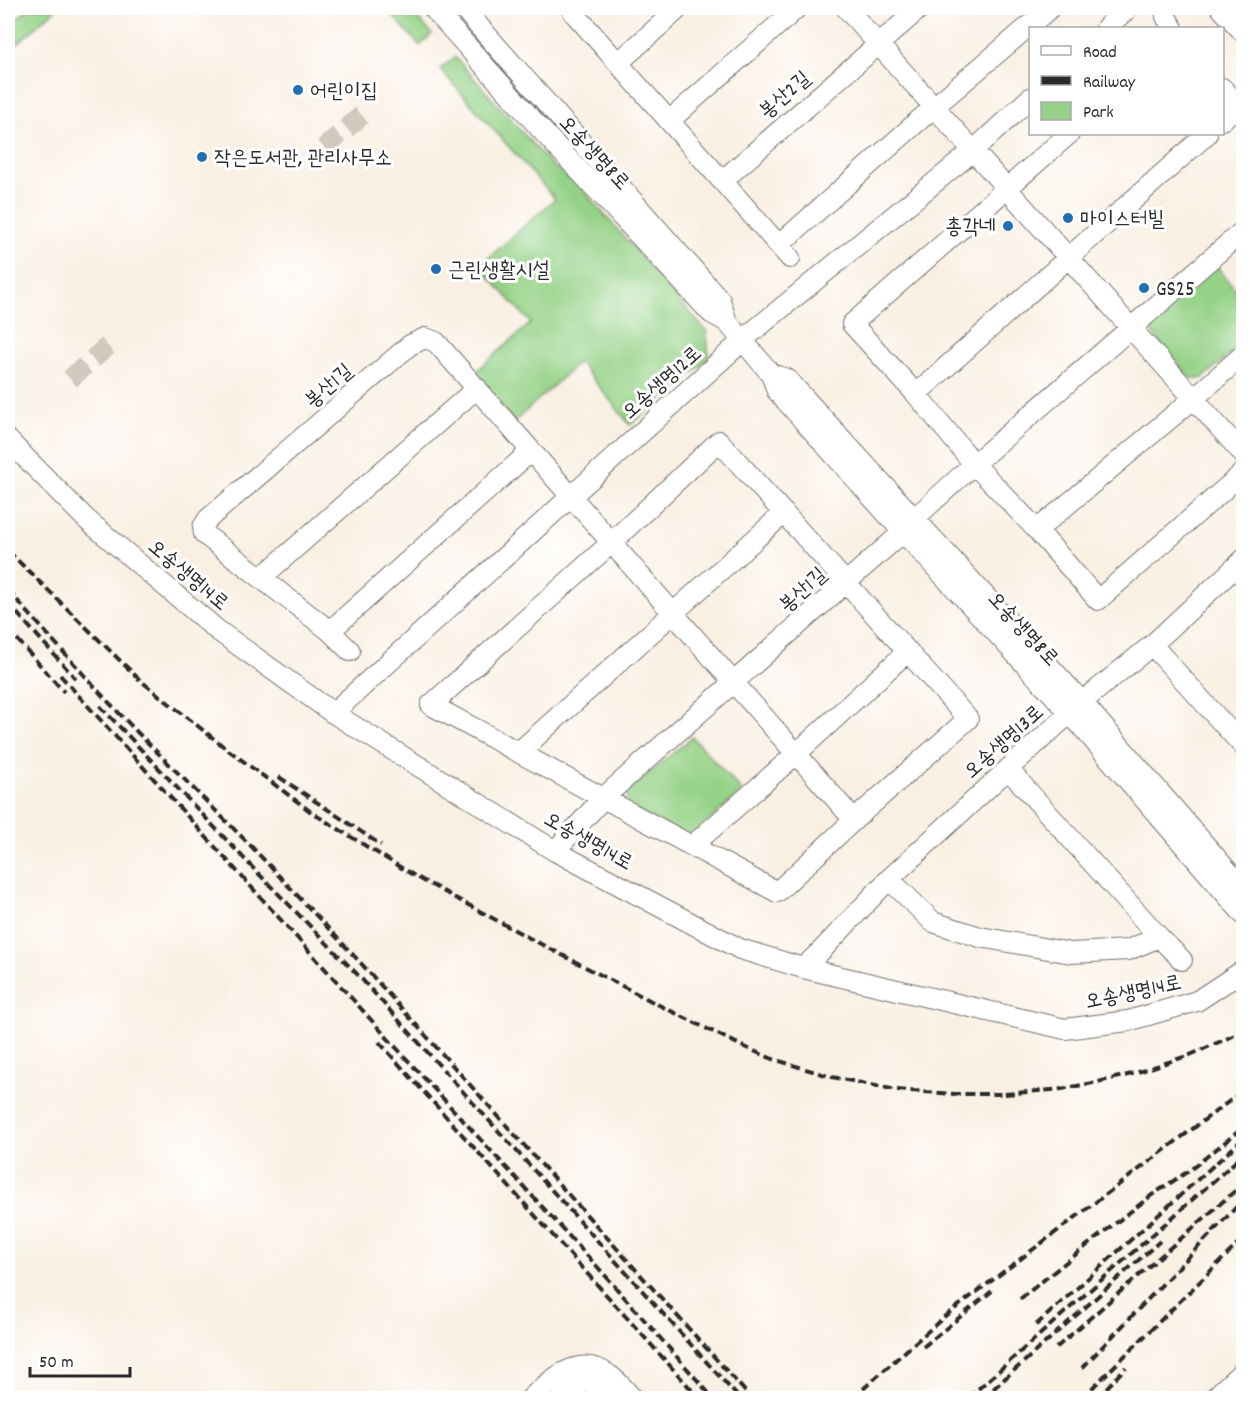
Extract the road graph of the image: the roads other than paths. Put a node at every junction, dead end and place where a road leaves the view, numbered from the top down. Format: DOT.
graph roads {
  1 [pos="433,8"];
  2 [pos="572,8"];
  3 [pos="679,8"];
  4 [pos="797,8"];
  5 [pos="846,8"];
  6 [pos="920,8"];
  7 [pos="1050,8"];
  8 [pos="1128,8"];
  9 [pos="1221,8"];
  10 [pos="1240,8"];
  11 [pos="468,9"];
  12 [pos="1244,11"];
  13 [pos="1107,27"];
  14 [pos="454,30"];
  15 [pos="1244,33"];
  16 [pos="878,43"];
  17 [pos="618,63"];
  18 [pos="1224,90"];
  19 [pos="1029,99"];
  20 [pos="934,107"];
  21 [pos="1241,108"];
  22 [pos="1224,119"];
  23 [pos="669,121"];
  24 [pos="1068,135"];
  25 [pos="1206,135"];
  26 [pos="973,151"];
  27 [pos="722,181"];
  28 [pos="1007,188"];
  29 [pos="1244,230"];
  30 [pos="1068,258"];
  31 [pos="727,322"];
  32 [pos="1131,328"];
  33 [pos="743,340"];
  34 [pos="1244,354"];
  35 [pos="477,388"];
  36 [pos="916,394"];
  37 [pos="1193,399"];
  38 [pos="8,440"];
  39 [pos="531,451"];
  40 [pos="1244,454"];
  41 [pos="974,464"];
  42 [pos="1244,472"];
  43 [pos="571,496"];
  44 [pos="784,513"];
  45 [pos="909,525"];
  46 [pos="1037,530"];
  47 [pos="611,543"];
  48 [pos="1244,559"];
  49 [pos="262,577"];
  50 [pos="846,582"];
  51 [pos="673,613"];
  52 [pos="330,631"];
  53 [pos="1152,645"];
  54 [pos="350,651"];
  55 [pos="908,651"];
  56 [pos="733,682"];
  57 [pos="1076,707"];
  58 [pos="333,713"];
  59 [pos="1244,747"];
  60 [pos="519,752"];
  61 [pos="796,754"];
  62 [pos="1008,769"];
  63 [pos="603,798"];
  64 [pos="854,820"];
  65 [pos="692,846"];
  66 [pos="555,851"];
  67 [pos="890,879"];
  68 [pos="1244,890"];
  69 [pos="1244,915"];
  70 [pos="1159,937"];
  71 [pos="1182,960"];
  72 [pos="803,968"];
  73 [pos="1244,970"];
  74 [pos="1244,1370"];
  75 [pos="531,1398"];
  76 [pos="561,1398"];
  77 [pos="614,1398"];
  78 [pos="632,1398"];
  79 [pos="1215,1398"];
  1 -- 14 [label="street, 오송생명8로"];
  2 -- 17 [label="street"];
  3 -- 17 [label="street"];
  4 -- 23 [label="street"];
  5 -- 16 [label="street"];
  6 -- 16 [label="street, 봉산2길"];
  7 -- 20 [label="street"];
  8 -- 13 [label="street"];
  9 -- 15 [label="street"];
  10 -- 12 [label="street"];
  11 -- 14 [label="street"];
  11 -- 31 [label="street, 오송생명8로"];
  14 -- 31 [label="street, 오송생명8로"];
  16 -- 20 [label="street"];
  16 -- 27 [label="street, 봉산2길"];
  17 -- 23 [label="street"];
  18 -- 21 [label="street"];
  19 -- 26 [label="street, 오송생명12로"];
  20 -- 26 [label="street"];
  20 -- 27 [label="street"];
  21 -- 22 [label="street"];
  23 -- 27 [label="street"];
  24 -- 28 [label="street"];
  25 -- 30 [label="street"];
  26 -- 28 [label="street"];
  26 -- 33 [label="street, 오송생명12로"];
  28 -- 30 [label="street"];
  28 -- 36 [label="street"];
  29 -- 32 [label="street"];
  30 -- 32 [label="street"];
  30 -- 36 [label="street"];
  31 -- 33 [label="street, 오송생명8로"];
  32 -- 37 [label="street"];
  32 -- 41 [label="street"];
  33 -- 43 [label="street, 오송생명12로"];
  33 -- 45 [label="street, 오송생명8로"];
  34 -- 37 [label="street"];
  35 -- 39 [label="street, 봉산1길"];
  35 -- 49 [label="street"];
  35 -- 49 [label="street, 봉산1길"];
  36 -- 41 [label="street"];
  37 -- 40 [label="street"];
  37 -- 46 [label="street"];
  38 -- 58 [label="street, 오송생명14로"];
  39 -- 43 [label="street, 봉산1길"];
  39 -- 52 [label="street"];
  41 -- 45 [label="street, 봉산1길"];
  41 -- 46 [label="street"];
  42 -- 46 [label="street"];
  43 -- 47 [label="street, 봉산1길"];
  43 -- 58 [label="street, 오송생명12로"];
  44 -- 47 [label="street"];
  44 -- 50 [label="street"];
  44 -- 51 [label="street"];
  45 -- 50 [label="street, 봉산1길"];
  45 -- 57 [label="street, 오송생명8로"];
  47 -- 51 [label="street, 봉산1길"];
  47 -- 60 [label="street"];
  48 -- 53 [label="street, 오송생명13로"];
  49 -- 52 [label="street"];
  50 -- 55 [label="street"];
  50 -- 56 [label="street, 봉산1길"];
  51 -- 56 [label="street, 봉산1길"];
  51 -- 60 [label="street"];
  52 -- 54 [label="street"];
  53 -- 57 [label="street, 오송생명13로"];
  53 -- 59 [label="street"];
  55 -- 61 [label="street"];
  55 -- 64 [label="street"];
  56 -- 61 [label="street, 봉산1길"];
  56 -- 63 [label="street, 봉산1길"];
  57 -- 62 [label="street, 오송생명13로"];
  57 -- 68 [label="street, 오송생명8로"];
  57 -- 69 [label="street, 오송생명8로"];
  58 -- 66 [label="street, 오송생명14로"];
  60 -- 63 [label="street"];
  61 -- 64 [label="street, 봉산1길"];
  61 -- 65 [label="street"];
  62 -- 67 [label="street, 오송생명13로"];
  62 -- 70 [label="street"];
  63 -- 65 [label="street"];
  63 -- 66 [label="street, 봉산1길"];
  64 -- 65 [label="street"];
  66 -- 72 [label="street, 오송생명14로"];
  67 -- 70 [label="street"];
  67 -- 72 [label="street, 오송생명13로"];
  70 -- 71 [label="street"];
  72 -- 73 [label="street, 오송생명14로"];
  74 -- 79 [label="street"];
  75 -- 78 [label="street"];
  76 -- 77 [label="street"];
}
